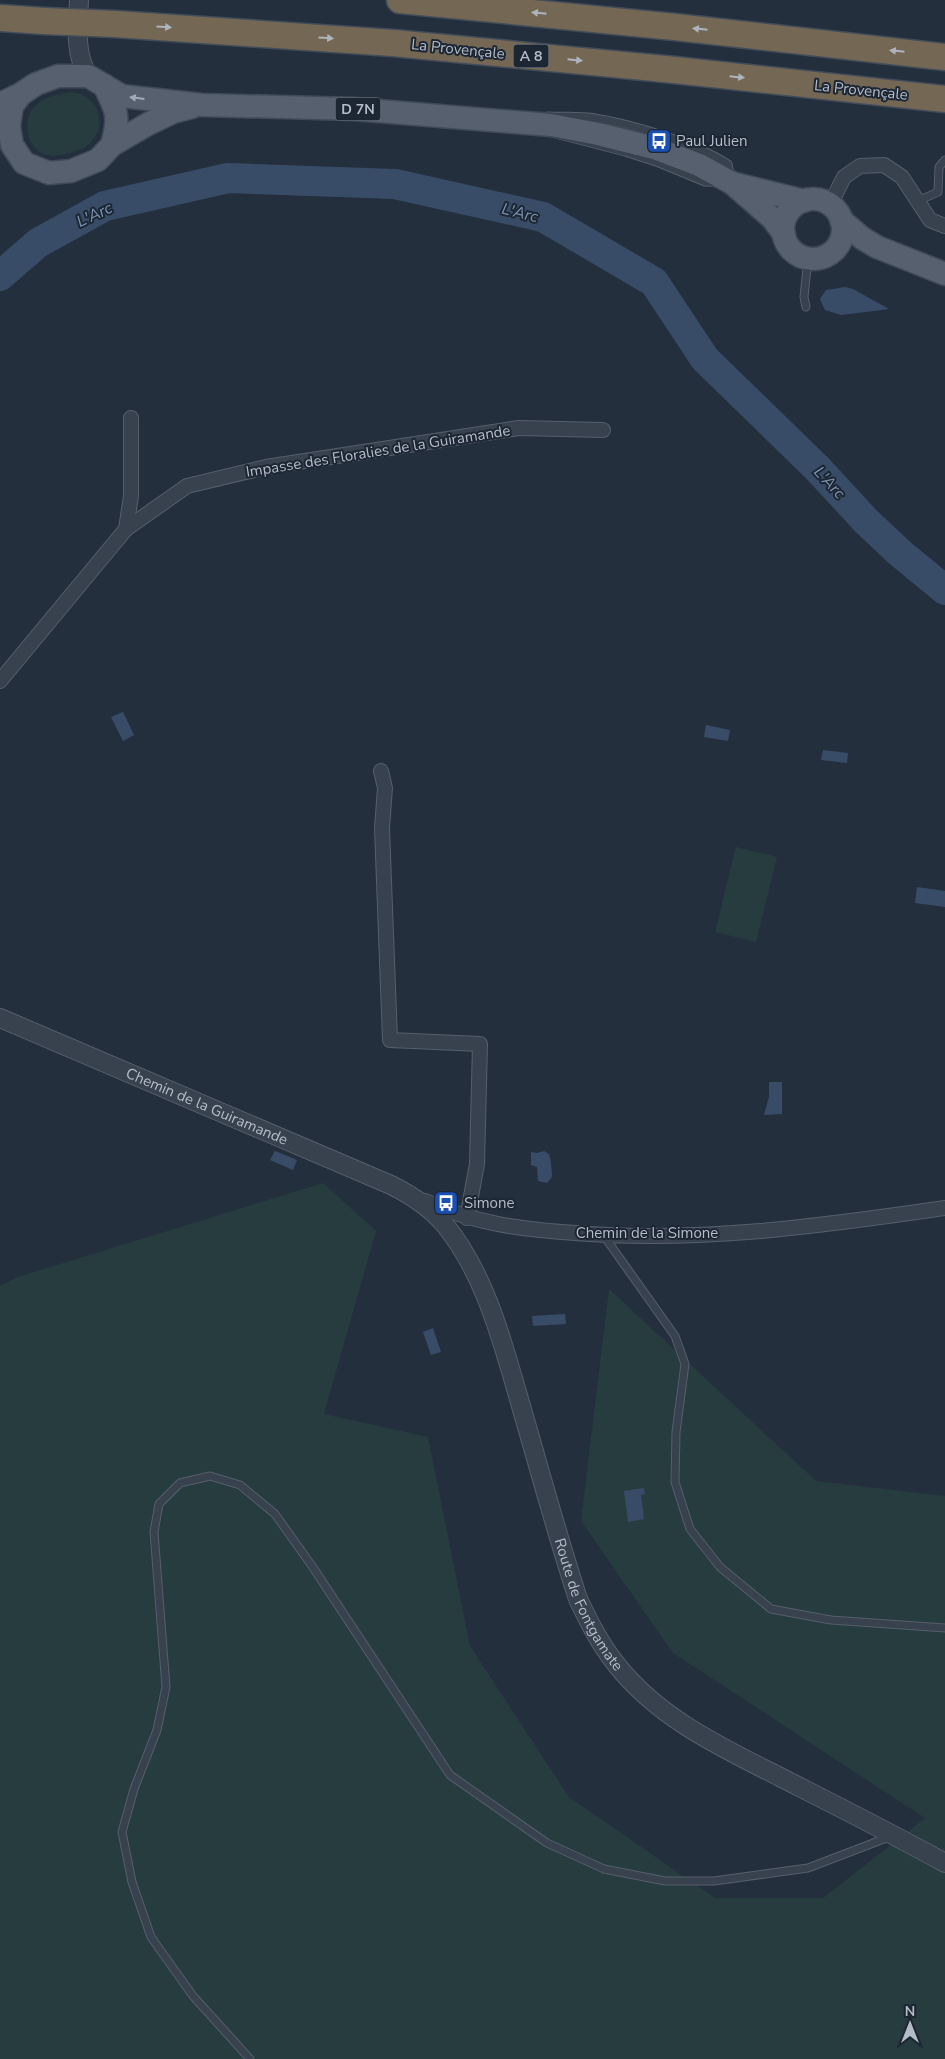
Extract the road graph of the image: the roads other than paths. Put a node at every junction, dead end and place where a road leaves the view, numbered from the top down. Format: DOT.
graph roads {
  1 [pos="79,0"];
  2 [pos="400,0"];
  3 [pos="0,18"];
  4 [pos="78,45"];
  5 [pos="945,57"];
  6 [pos="58,76"];
  7 [pos="96,80"];
  8 [pos="21,94"];
  9 [pos="945,99"];
  10 [pos="0,104"];
  11 [pos="202,105"];
  12 [pos="6,142"];
  13 [pos="112,145"];
  14 [pos="945,160"];
  15 [pos="732,183"];
  16 [pos="942,192"];
  17 [pos="804,200"];
  18 [pos="918,201"];
  19 [pos="836,213"];
  20 [pos="945,226"];
  21 [pos="784,234"];
  22 [pos="877,247"];
  23 [pos="816,257"];
  24 [pos="945,274"];
  25 [pos="806,307"];
  26 [pos="131,418"];
  27 [pos="603,430"];
  28 [pos="126,529"];
  29 [pos="0,681"];
  30 [pos="381,771"];
  31 [pos="0,1018"];
  32 [pos="412,1196"];
  33 [pos="945,1208"];
  34 [pos="467,1218"];
  35 [pos="604,1236"];
  36 [pos="945,1628"];
  37 [pos="894,1835"];
  38 [pos="945,1863"];
  39 [pos="250,2059"];
  1 -- 4 [label="street"];
  5 -- 2 [label="highway, one-way"];
  3 -- 9 [label="highway, La Provençale / A 8, one-way, bridge"];
  4 -- 6 [label="street"];
  4 -- 7 [label="street"];
  6 -- 7 [label="main road"];
  6 -- 8 [label="main road"];
  11 -- 7 [label="main road, D 7N, one-way"];
  7 -- 13 [label="main road"];
  8 -- 10 [label="main road"];
  8 -- 12 [label="main road"];
  11 -- 13 [label="main road, D 7N"];
  11 -- 15 [label="main road, D 7N"];
  12 -- 13 [label="main road"];
  14 -- 16 [label="lane"];
  15 -- 17 [label="main road, D 7N"];
  15 -- 21 [label="main road, D 7N"];
  16 -- 18 [label="lane"];
  17 -- 19 [label="main road"];
  17 -- 21 [label="main road"];
  18 -- 19 [label="street"];
  18 -- 20 [label="street"];
  19 -- 22 [label="main road"];
  19 -- 23 [label="main road"];
  21 -- 23 [label="main road"];
  22 -- 23 [label="main road"];
  22 -- 24 [label="main road"];
  23 -- 25 [label="lane"];
  26 -- 28 [label="street"];
  27 -- 28 [label="street, Impasse des Floralies de la Guiramande"];
  28 -- 29 [label="street, Impasse des Floralies de la Guiramande"];
  30 -- 34 [label="street"];
  31 -- 32 [label="street, Chemin de la Guiramande"];
  32 -- 34 [label="street, Chemin de la Simone"];
  32 -- 37 [label="street, Route de Fontgamate"];
  33 -- 35 [label="street, Chemin de la Simone"];
  34 -- 35 [label="street, Chemin de la Simone"];
  35 -- 36 [label="lane"];
  37 -- 38 [label="street, Route de Fontgamate"];
  37 -- 39 [label="lane"];
}
